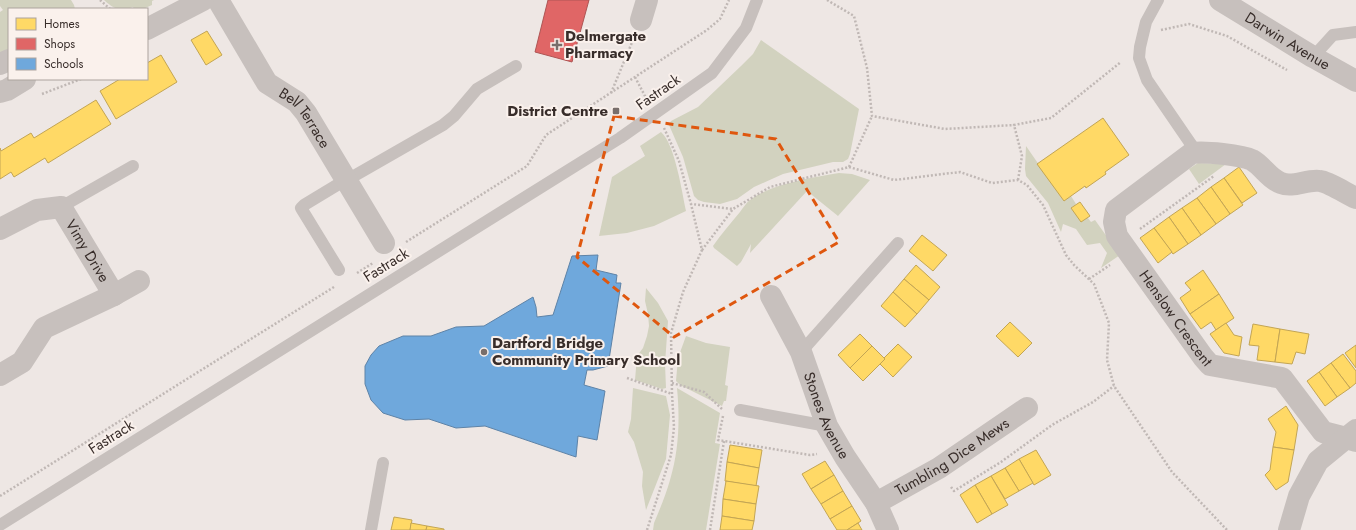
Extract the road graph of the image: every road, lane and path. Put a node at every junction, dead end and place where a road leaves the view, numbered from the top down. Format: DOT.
graph roads {
  1 [pos="100,0"];
  2 [pos="203,0"];
  3 [pos="218,0"];
  4 [pos="757,0"];
  5 [pos="827,0"];
  6 [pos="1158,0"];
  7 [pos="1220,0"];
  8 [pos="109,8"];
  9 [pos="644,10"];
  10 [pos="148,28"];
  11 [pos="1356,32"];
  12 [pos="1313,57"];
  13 [pos="516,66"];
  14 [pos="635,77"];
  15 [pos="23,80"];
  16 [pos="1356,82"];
  17 [pos="0,92"];
  18 [pos="611,93"];
  19 [pos="655,114"];
  20 [pos="872,116"];
  21 [pos="1014,125"];
  22 [pos="1197,152"];
  23 [pos="1241,158"];
  24 [pos="133,166"];
  25 [pos="849,167"];
  26 [pos="347,180"];
  27 [pos="1356,198"];
  28 [pos="691,204"];
  29 [pos="61,207"];
  30 [pos="733,209"];
  31 [pos="0,229"];
  32 [pos="1122,242"];
  33 [pos="384,243"];
  34 [pos="898,243"];
  35 [pos="702,250"];
  36 [pos="339,270"];
  37 [pos="139,281"];
  38 [pos="114,295"];
  39 [pos="771,296"];
  40 [pos="801,352"];
  41 [pos="0,375"];
  42 [pos="626,378"];
  43 [pos="672,383"];
  44 [pos="1114,386"];
  45 [pos="672,394"];
  46 [pos="1027,408"];
  47 [pos="740,410"];
  48 [pos="828,426"];
  49 [pos="1353,436"];
  50 [pos="724,441"];
  51 [pos="845,458"];
  52 [pos="383,463"];
  53 [pos="939,468"];
  54 [pos="876,503"];
  55 [pos="0,525"];
  56 [pos="371,530"];
  57 [pos="647,530"];
  58 [pos="710,530"];
  59 [pos="888,530"];
  60 [pos="1227,530"];
  61 [pos="1289,530"];
  1 -- 8 [label="path"];
  2 -- 10 [label="street"];
  3 -- 26 [label="street, Bell Terrace"];
  4 -- 19 [label="lane, Fastrack"];
  5 -- 20 [label="path"];
  6 -- 22 [label="lane"];
  7 -- 12 [label="street, Darwin Avenue"];
  9 -- 18 [label="path"];
  11 -- 12 [label="lane"];
  12 -- 16 [label="street, Darwin Avenue"];
  13 -- 26 [label="lane"];
  14 -- 19 [label="path"];
  15 -- 17 [label="street"];
  19 -- 28 [label="path"];
  19 -- 55 [label="lane, Fastrack"];
  20 -- 21 [label="path"];
  20 -- 25 [label="path"];
  22 -- 23 [label="street"];
  22 -- 32 [label="street, Henslow Crescent"];
  23 -- 27 [label="street"];
  23 -- 32 [label="path"];
  24 -- 29 [label="lane, Vimy Drive"];
  25 -- 30 [label="path"];
  25 -- 44 [label="path"];
  26 -- 33 [label="street, Bell Terrace"];
  26 -- 36 [label="lane"];
  28 -- 30 [label="path"];
  28 -- 35 [label="path"];
  29 -- 31 [label="street, Vimy Drive"];
  29 -- 38 [label="street, Vimy Drive"];
  30 -- 35 [label="path"];
  32 -- 49 [label="street, Henslow Crescent"];
  34 -- 40 [label="lane"];
  35 -- 43 [label="path"];
  37 -- 38 [label="street, Vimy Drive"];
  38 -- 41 [label="street, Vimy Drive"];
  39 -- 40 [label="street, Stones Avenue"];
  40 -- 48 [label="street, Stones Avenue"];
  42 -- 45 [label="path"];
  43 -- 45 [label="path"];
  43 -- 50 [label="path"];
  44 -- 53 [label="path"];
  44 -- 60 [label="path"];
  45 -- 57 [label="path"];
  46 -- 53 [label="street, Tumbling Dice Mews"];
  47 -- 48 [label="lane"];
  48 -- 51 [label="street, Stones Avenue"];
  49 -- 61 [label="street"];
  50 -- 51 [label="path"];
  50 -- 58 [label="path"];
  51 -- 54 [label="street, Stones Avenue"];
  52 -- 56 [label="lane"];
  53 -- 54 [label="street, Tumbling Dice Mews"];
  54 -- 59 [label="street, Stones Avenue"];
}
